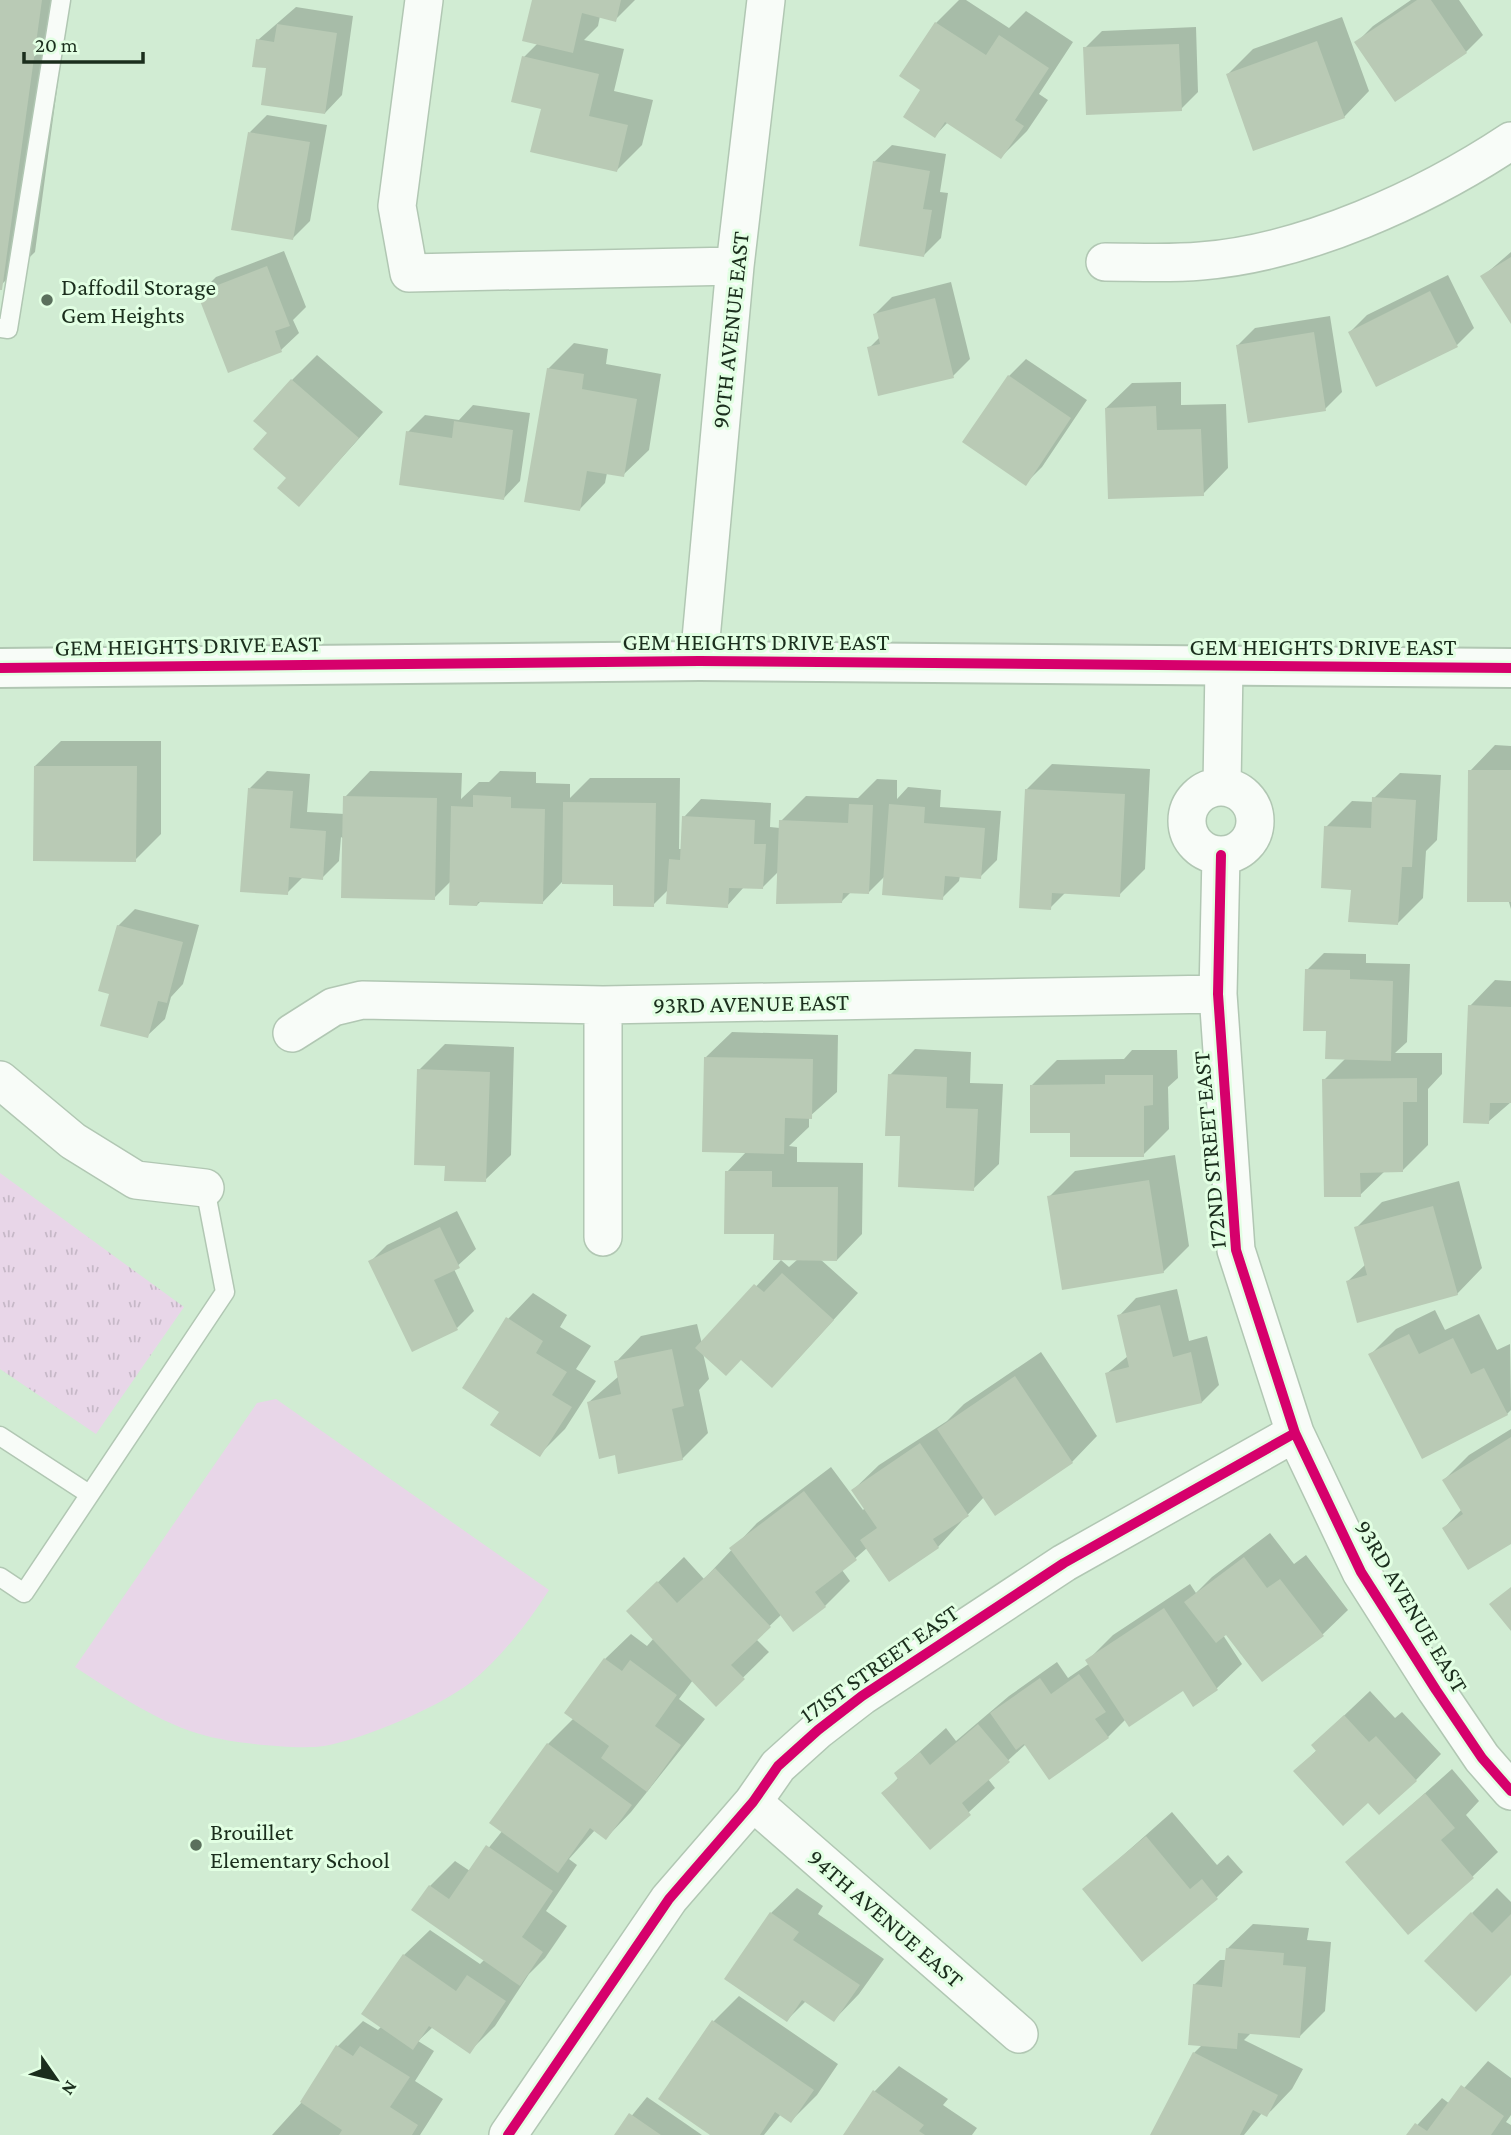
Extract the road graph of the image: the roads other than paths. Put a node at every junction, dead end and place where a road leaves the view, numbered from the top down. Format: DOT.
graph roads {
  1 [pos="61,0"];
  2 [pos="424,0"];
  3 [pos="766,0"];
  4 [pos="1511,141"];
  5 [pos="1105,262"];
  6 [pos="735,266"];
  7 [pos="0,328"];
  8 [pos="699,661"];
  9 [pos="1224,666"];
  10 [pos="1511,667"];
  11 [pos="0,668"];
  12 [pos="1222,787"];
  13 [pos="1221,855"];
  14 [pos="1218,994"];
  15 [pos="603,1005"];
  16 [pos="292,1033"];
  17 [pos="0,1080"];
  18 [pos="205,1188"];
  19 [pos="603,1237"];
  20 [pos="1294,1433"];
  21 [pos="0,1436"];
  22 [pos="89,1493"];
  23 [pos="0,1577"];
  24 [pos="1511,1791"];
  25 [pos="753,1802"];
  26 [pos="1018,2034"];
  27 [pos="508,2135"];
  1 -- 7 [label="lane"];
  2 -- 6 [label="street"];
  3 -- 6 [label="street, 90TH AVENUE EAST"];
  4 -- 5 [label="street"];
  6 -- 8 [label="street, 90TH AVENUE EAST"];
  8 -- 9 [label="street, GEM HEIGHTS DRIVE EAST"];
  8 -- 11 [label="street, GEM HEIGHTS DRIVE EAST"];
  9 -- 10 [label="street, GEM HEIGHTS DRIVE EAST"];
  9 -- 12 [label="street"];
  12 -- 13 [label="street"];
  12 -- 13 [label="street"];
  13 -- 14 [label="street, 172ND STREET EAST"];
  14 -- 15 [label="street, 93RD AVENUE EAST"];
  14 -- 20 [label="street, 172ND STREET EAST"];
  15 -- 16 [label="street, 93RD AVENUE EAST"];
  15 -- 19 [label="street"];
  17 -- 18 [label="street"];
  18 -- 22 [label="lane"];
  20 -- 24 [label="street, 93RD AVENUE EAST"];
  20 -- 25 [label="street, 171ST STREET EAST"];
  21 -- 22 [label="lane"];
  22 -- 23 [label="lane"];
  25 -- 26 [label="street, 94TH AVENUE EAST"];
  25 -- 27 [label="street, 171ST STREET EAST"];
}
